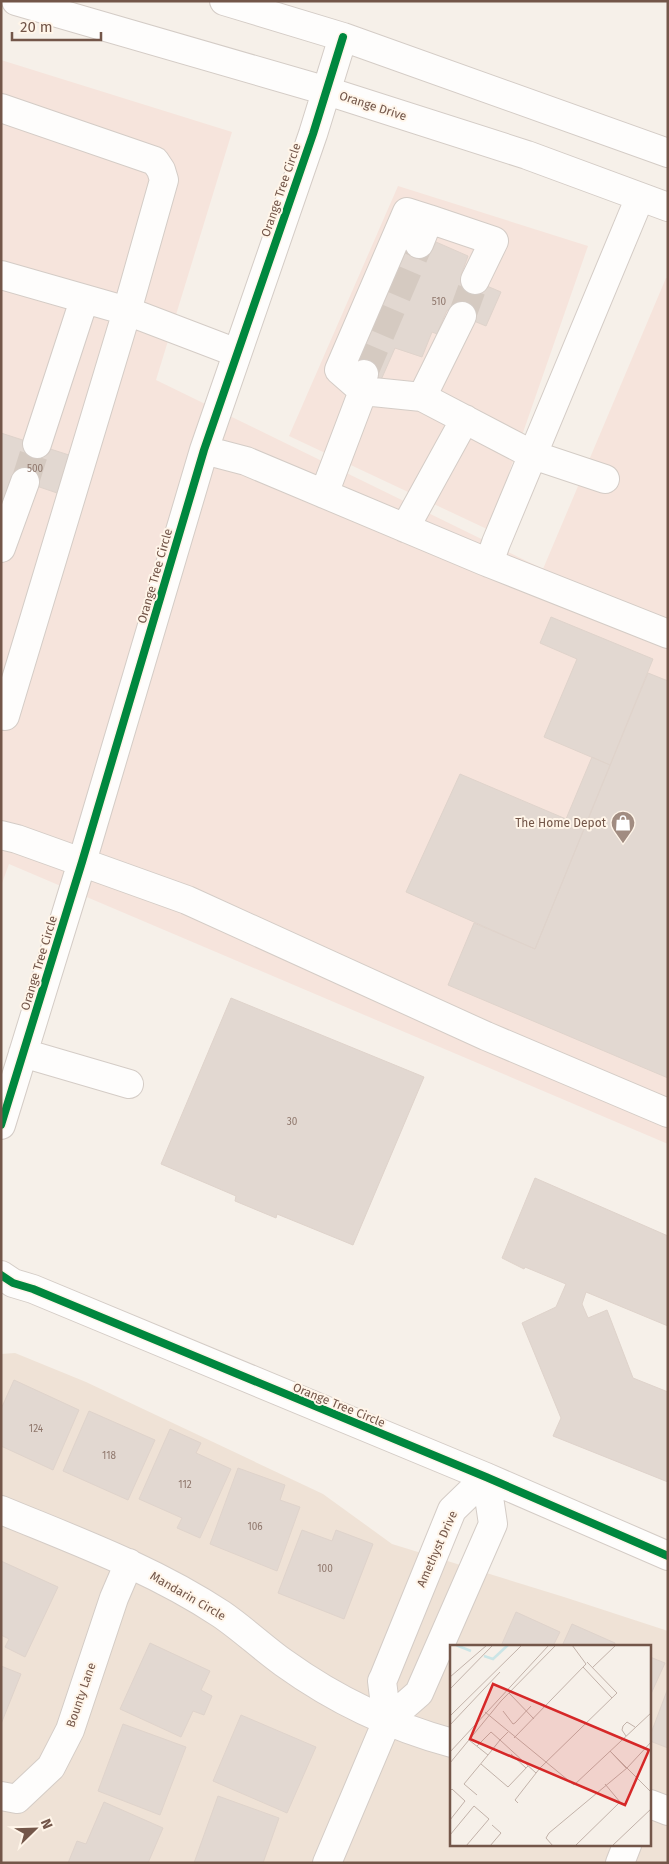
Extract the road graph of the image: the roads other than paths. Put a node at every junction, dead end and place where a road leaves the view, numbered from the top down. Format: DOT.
graph roads {
  1 [pos="16,1"];
  2 [pos="224,1"];
  3 [pos="343,37"];
  4 [pos="327,91"];
  5 [pos="1,108"];
  6 [pos="668,153"];
  7 [pos="640,197"];
  8 [pos="668,207"];
  9 [pos="429,219"];
  10 [pos="419,244"];
  11 [pos="1,274"];
  12 [pos="475,280"];
  13 [pos="84,300"];
  14 [pos="126,311"];
  15 [pos="462,316"];
  16 [pos="237,353"];
  17 [pos="364,382"];
  18 [pos="422,397"];
  19 [pos="465,420"];
  20 [pos="37,444"];
  21 [pos="204,450"];
  22 [pos="532,455"];
  23 [pos="605,479"];
  24 [pos="25,482"];
  25 [pos="324,494"];
  26 [pos="405,528"];
  27 [pos="1,548"];
  28 [pos="489,563"];
  29 [pos="668,634"];
  30 [pos="1,714"];
  31 [pos="1,835"];
  32 [pos="82,862"];
  33 [pos="23,1053"];
  34 [pos="130,1084"];
  35 [pos="668,1113"];
  36 [pos="1,1125"];
  37 [pos="1,1274"];
  38 [pos="486,1477"];
  39 [pos="1,1510"];
  40 [pos="668,1556"];
  41 [pos="129,1563"];
  42 [pos="387,1721"];
  43 [pos="450,1742"];
  44 [pos="1,1796"];
  45 [pos="652,1805"];
  46 [pos="668,1811"];
  47 [pos="627,1846"];
  48 [pos="327,1863"];
  49 [pos="620,1863"];
  1 -- 4 [label="street, Orange Drive"];
  2 -- 3 [label="street"];
  3 -- 4 [label="street, Orange Tree Circle"];
  3 -- 6 [label="street"];
  4 -- 7 [label="street, Orange Drive"];
  4 -- 16 [label="street, Orange Tree Circle"];
  5 -- 14 [label="street"];
  7 -- 8 [label="street, Orange Drive"];
  7 -- 22 [label="street"];
  9 -- 10 [label="street"];
  9 -- 12 [label="street"];
  9 -- 17 [label="street"];
  11 -- 13 [label="street"];
  13 -- 14 [label="street"];
  13 -- 20 [label="street"];
  14 -- 16 [label="street"];
  14 -- 30 [label="street"];
  15 -- 18 [label="street"];
  16 -- 21 [label="street, Orange Tree Circle"];
  17 -- 18 [label="street"];
  17 -- 25 [label="street"];
  18 -- 19 [label="street"];
  19 -- 22 [label="street"];
  19 -- 26 [label="street"];
  21 -- 25 [label="street"];
  21 -- 32 [label="street, Orange Tree Circle"];
  22 -- 23 [label="street"];
  22 -- 28 [label="street"];
  24 -- 27 [label="street"];
  25 -- 26 [label="street"];
  26 -- 28 [label="street"];
  28 -- 29 [label="street"];
  31 -- 32 [label="street"];
  32 -- 33 [label="street, Orange Tree Circle"];
  32 -- 35 [label="street"];
  33 -- 34 [label="street"];
  33 -- 36 [label="street, Orange Tree Circle"];
  37 -- 38 [label="street, Orange Tree Circle"];
  38 -- 40 [label="street, Orange Tree Circle"];
  38 -- 42 [label="street, Amethyst Drive"];
  38 -- 42 [label="street"];
  39 -- 41 [label="street, Mandarin Circle"];
  41 -- 42 [label="street, Mandarin Circle"];
  41 -- 44 [label="street, Bounty Lane"];
  42 -- 43 [label="street, Mandarin Circle"];
  42 -- 48 [label="street"];
  45 -- 46 [label="street"];
  47 -- 49 [label="street"];
}
